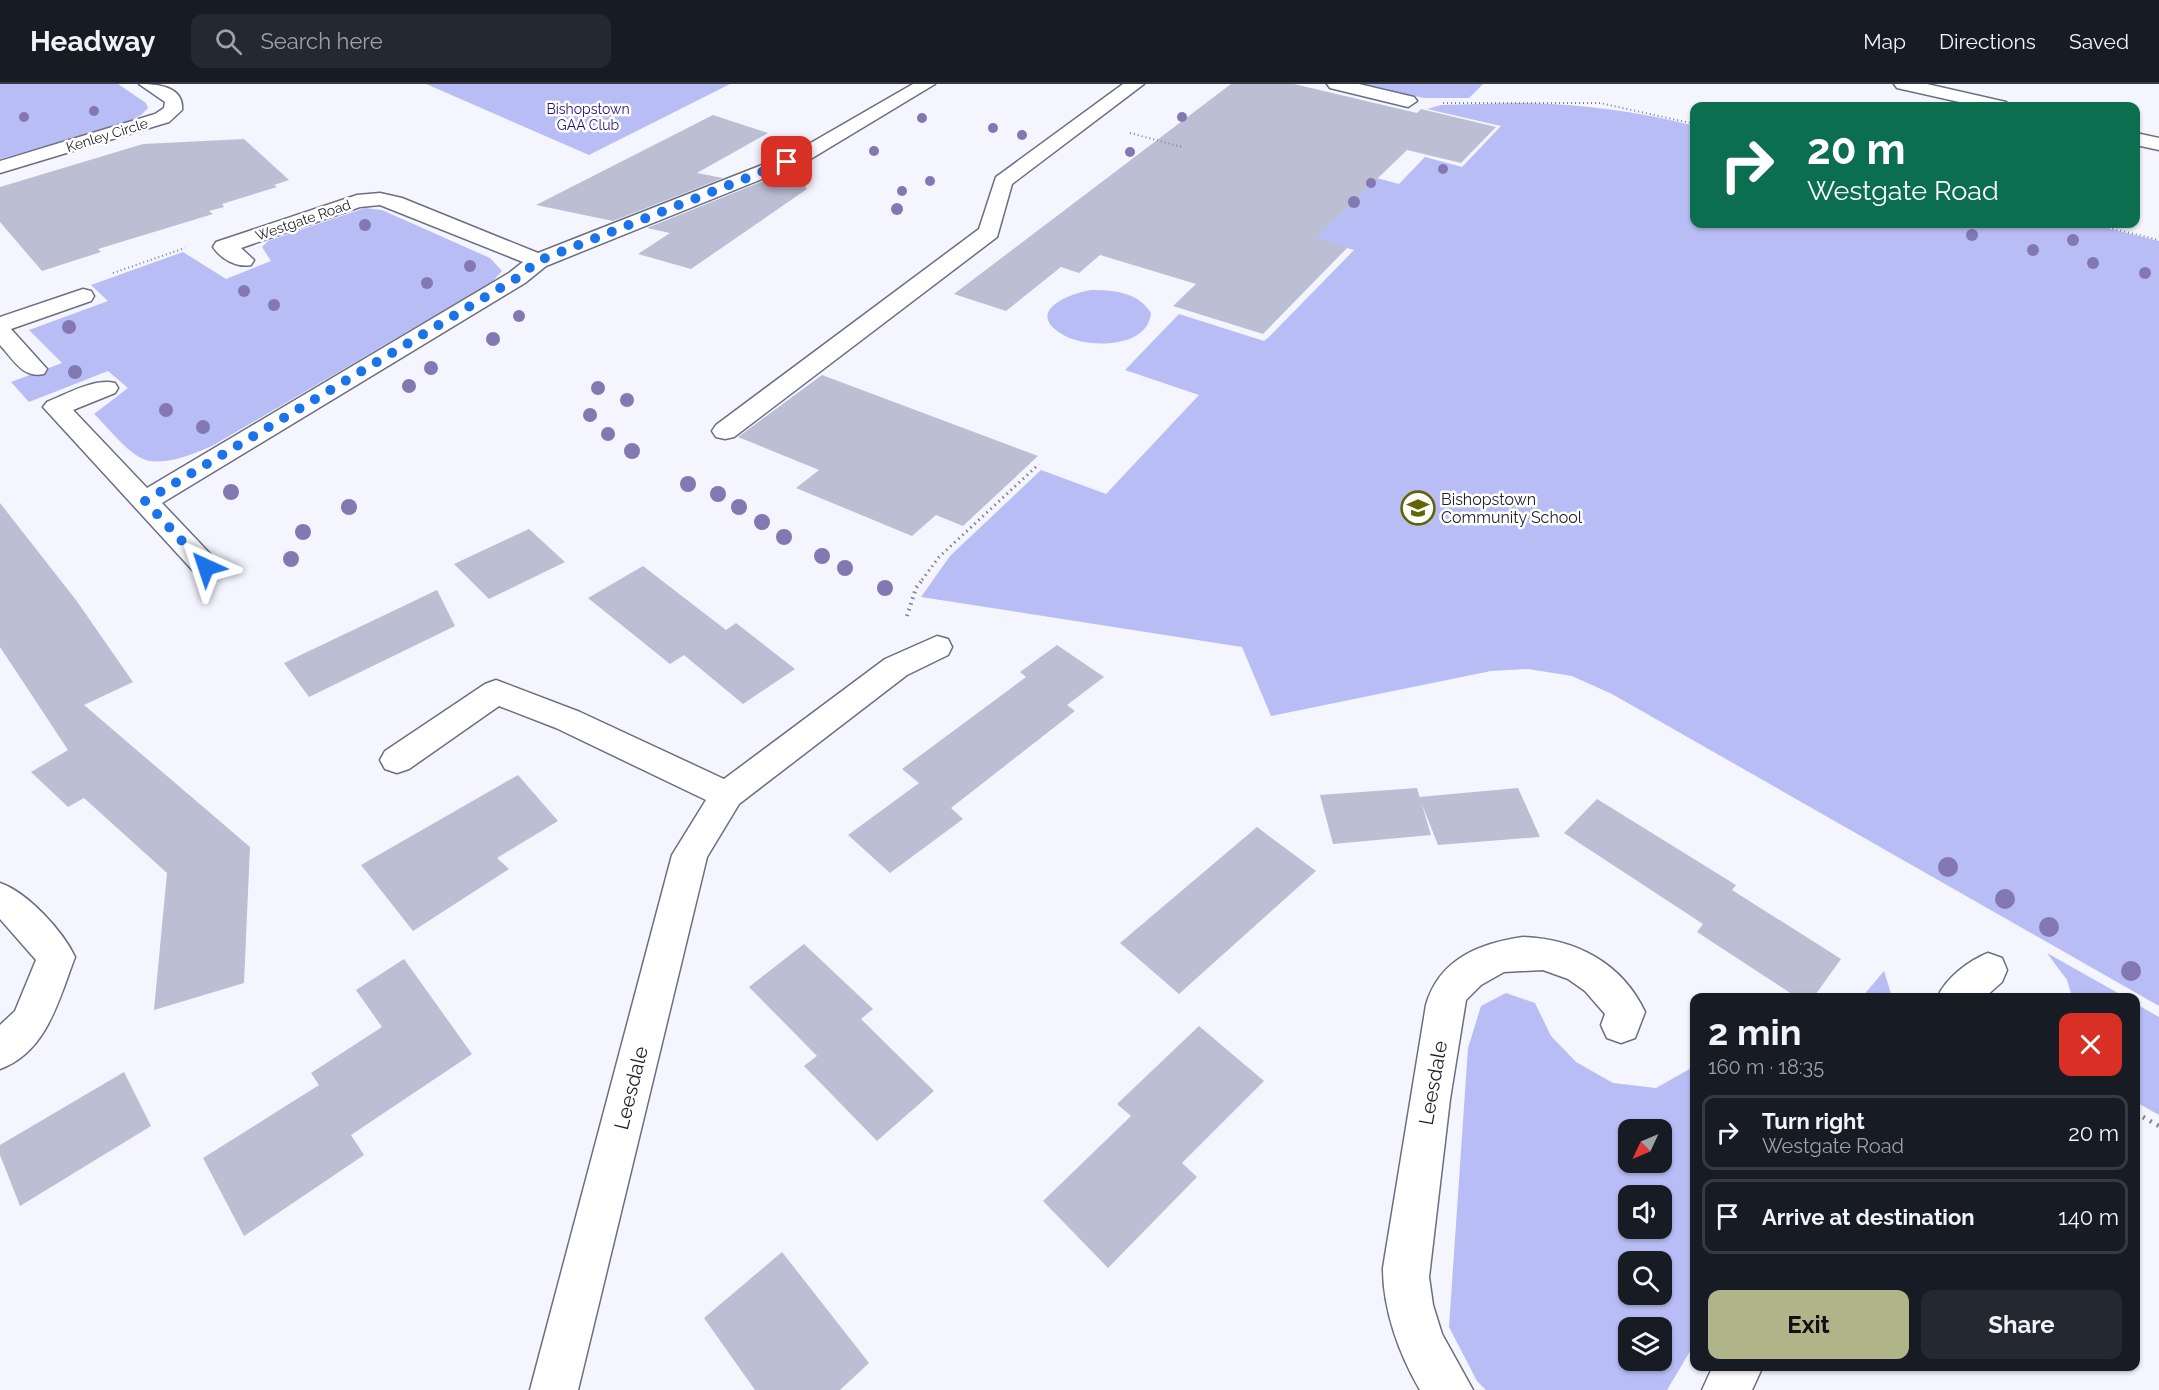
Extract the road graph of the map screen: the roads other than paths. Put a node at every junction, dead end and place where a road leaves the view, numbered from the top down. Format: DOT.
graph roads {
  1 [pos="148,84"];
  2 [pos="926,84"];
  3 [pos="1135,84"];
  4 [pos="1336,84"];
  5 [pos="1903,84"];
  6 [pos="1408,101"];
  7 [pos="1982,102"];
  8 [pos="2140,140"];
  9 [pos="2159,144"];
  10 [pos="0,168"];
  11 [pos="243,260"];
  12 [pos="538,261"];
  13 [pos="83,296"];
  14 [pos="0,325"];
  15 [pos="0,331"];
  16 [pos="35,369"];
  17 [pos="106,388"];
  18 [pos="725,431"];
  19 [pos="145,501"];
  20 [pos="206,567"];
  21 [pos="937,646"];
  22 [pos="397,760"];
  23 [pos="727,795"];
  24 [pos="0,898"];
  25 [pos="1988,970"];
  26 [pos="1962,993"];
  27 [pos="1621,1025"];
  28 [pos="0,1051"];
  29 [pos="1736,1371"];
  30 [pos="554,1390"];
  31 [pos="1449,1390"];
  32 [pos="1726,1390"];
  1 -- 10 [label="street, Kenley Circle"];
  2 -- 12 [label="street"];
  3 -- 18 [label="street"];
  4 -- 6 [label="street"];
  5 -- 7 [label="street"];
  8 -- 9 [label="street"];
  11 -- 12 [label="street, Westgate Road"];
  12 -- 19 [label="street"];
  13 -- 14 [label="street"];
  15 -- 16 [label="street"];
  17 -- 19 [label="street"];
  19 -- 20 [label="street"];
  21 -- 23 [label="street, Leesdale"];
  22 -- 23 [label="street"];
  23 -- 30 [label="street, Leesdale"];
  24 -- 28 [label="street"];
  25 -- 26 [label="street"];
  27 -- 31 [label="street, Leesdale"];
  29 -- 32 [label="street"];
}
